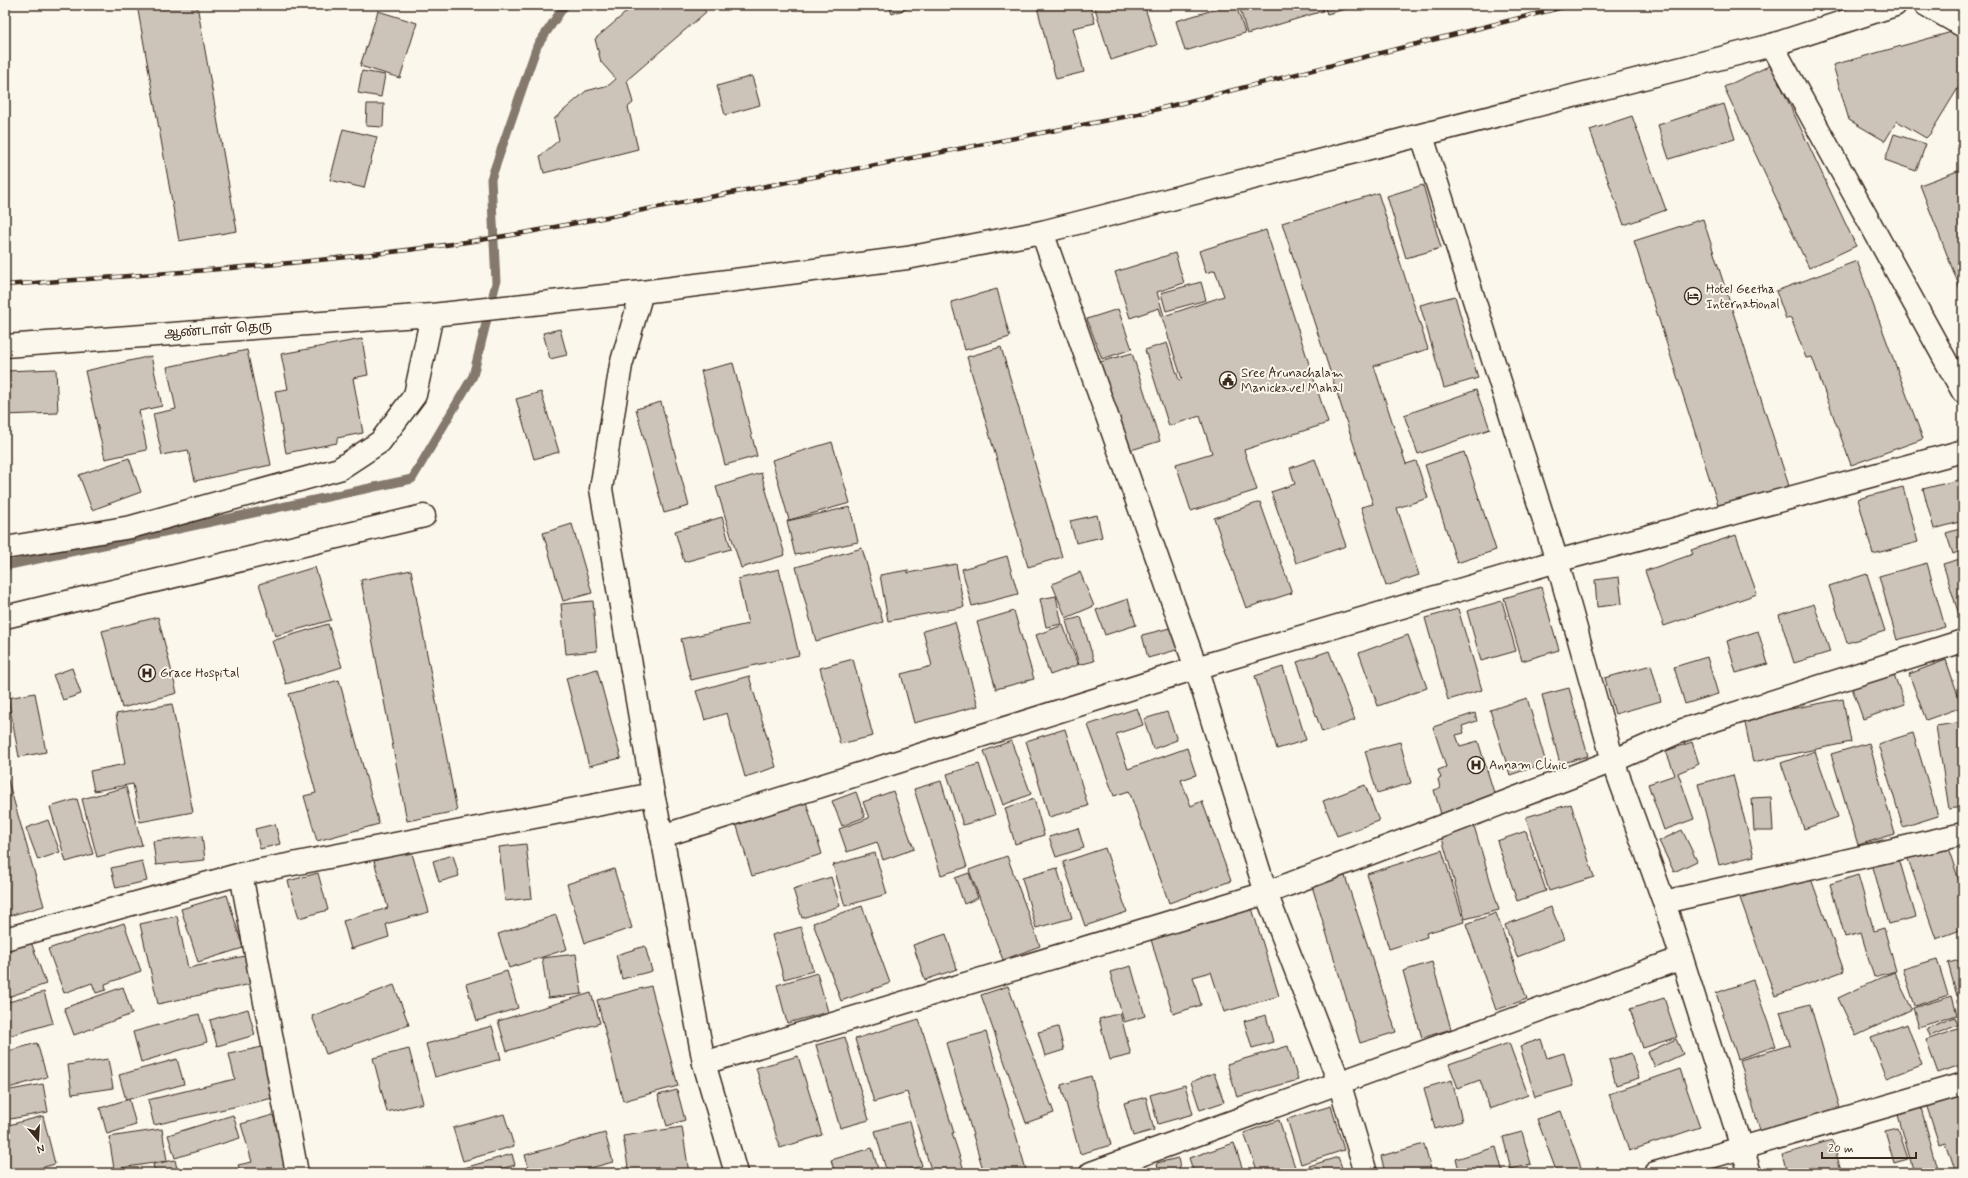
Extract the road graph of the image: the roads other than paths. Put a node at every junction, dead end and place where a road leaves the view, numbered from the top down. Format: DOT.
graph roads {
  1 [pos="1894,5"];
  2 [pos="1926,5"];
  3 [pos="1963,26"];
  4 [pos="1772,45"];
  5 [pos="1422,136"];
  6 [pos="1042,232"];
  7 [pos="642,292"];
  8 [pos="432,314"];
  9 [pos="5,346"];
  10 [pos="1963,392"];
  11 [pos="1963,451"];
  12 [pos="424,516"];
  13 [pos="5,548"];
  14 [pos="1557,561"];
  15 [pos="5,617"];
  16 [pos="1963,641"];
  17 [pos="1196,668"];
  18 [pos="1613,761"];
  19 [pos="653,794"];
  20 [pos="1963,834"];
  21 [pos="662,836"];
  22 [pos="241,874"];
  23 [pos="1266,893"];
  24 [pos="1664,902"];
  25 [pos="5,939"];
  26 [pos="1682,958"];
  27 [pos="704,1063"];
  28 [pos="1338,1082"];
  29 [pos="1963,1084"];
  30 [pos="1742,1147"];
  31 [pos="296,1173"];
  32 [pos="736,1173"];
  33 [pos="1091,1173"];
  34 [pos="1366,1173"];
  35 [pos="1655,1173"];
  36 [pos="1750,1173"];
  1 -- 4 [label="street, ஆண்டாள் தெரு"];
  2 -- 3 [label="street"];
  4 -- 5 [label="street, ஆண்டாள் தெரு"];
  4 -- 10 [label="street"];
  5 -- 6 [label="street, ஆண்டாள் தெரு"];
  5 -- 14 [label="street"];
  6 -- 7 [label="street, ஆண்டாள் தெரு"];
  6 -- 17 [label="street"];
  7 -- 8 [label="street, ஆண்டாள் தெரு"];
  7 -- 19 [label="street"];
  8 -- 9 [label="street, ஆண்டாள் தெரு"];
  8 -- 13 [label="street"];
  11 -- 14 [label="street"];
  12 -- 15 [label="street"];
  14 -- 17 [label="street"];
  14 -- 18 [label="street"];
  16 -- 18 [label="street"];
  17 -- 21 [label="street"];
  17 -- 23 [label="street"];
  18 -- 23 [label="street"];
  18 -- 24 [label="street"];
  19 -- 21 [label="street"];
  19 -- 22 [label="street"];
  20 -- 24 [label="street"];
  21 -- 27 [label="street"];
  22 -- 25 [label="street"];
  22 -- 31 [label="street"];
  23 -- 27 [label="street"];
  23 -- 28 [label="street"];
  24 -- 26 [label="street"];
  26 -- 28 [label="street"];
  26 -- 30 [label="street"];
  27 -- 32 [label="street"];
  28 -- 33 [label="street"];
  28 -- 34 [label="street"];
  29 -- 30 [label="street"];
  30 -- 35 [label="street"];
  30 -- 36 [label="street"];
}
